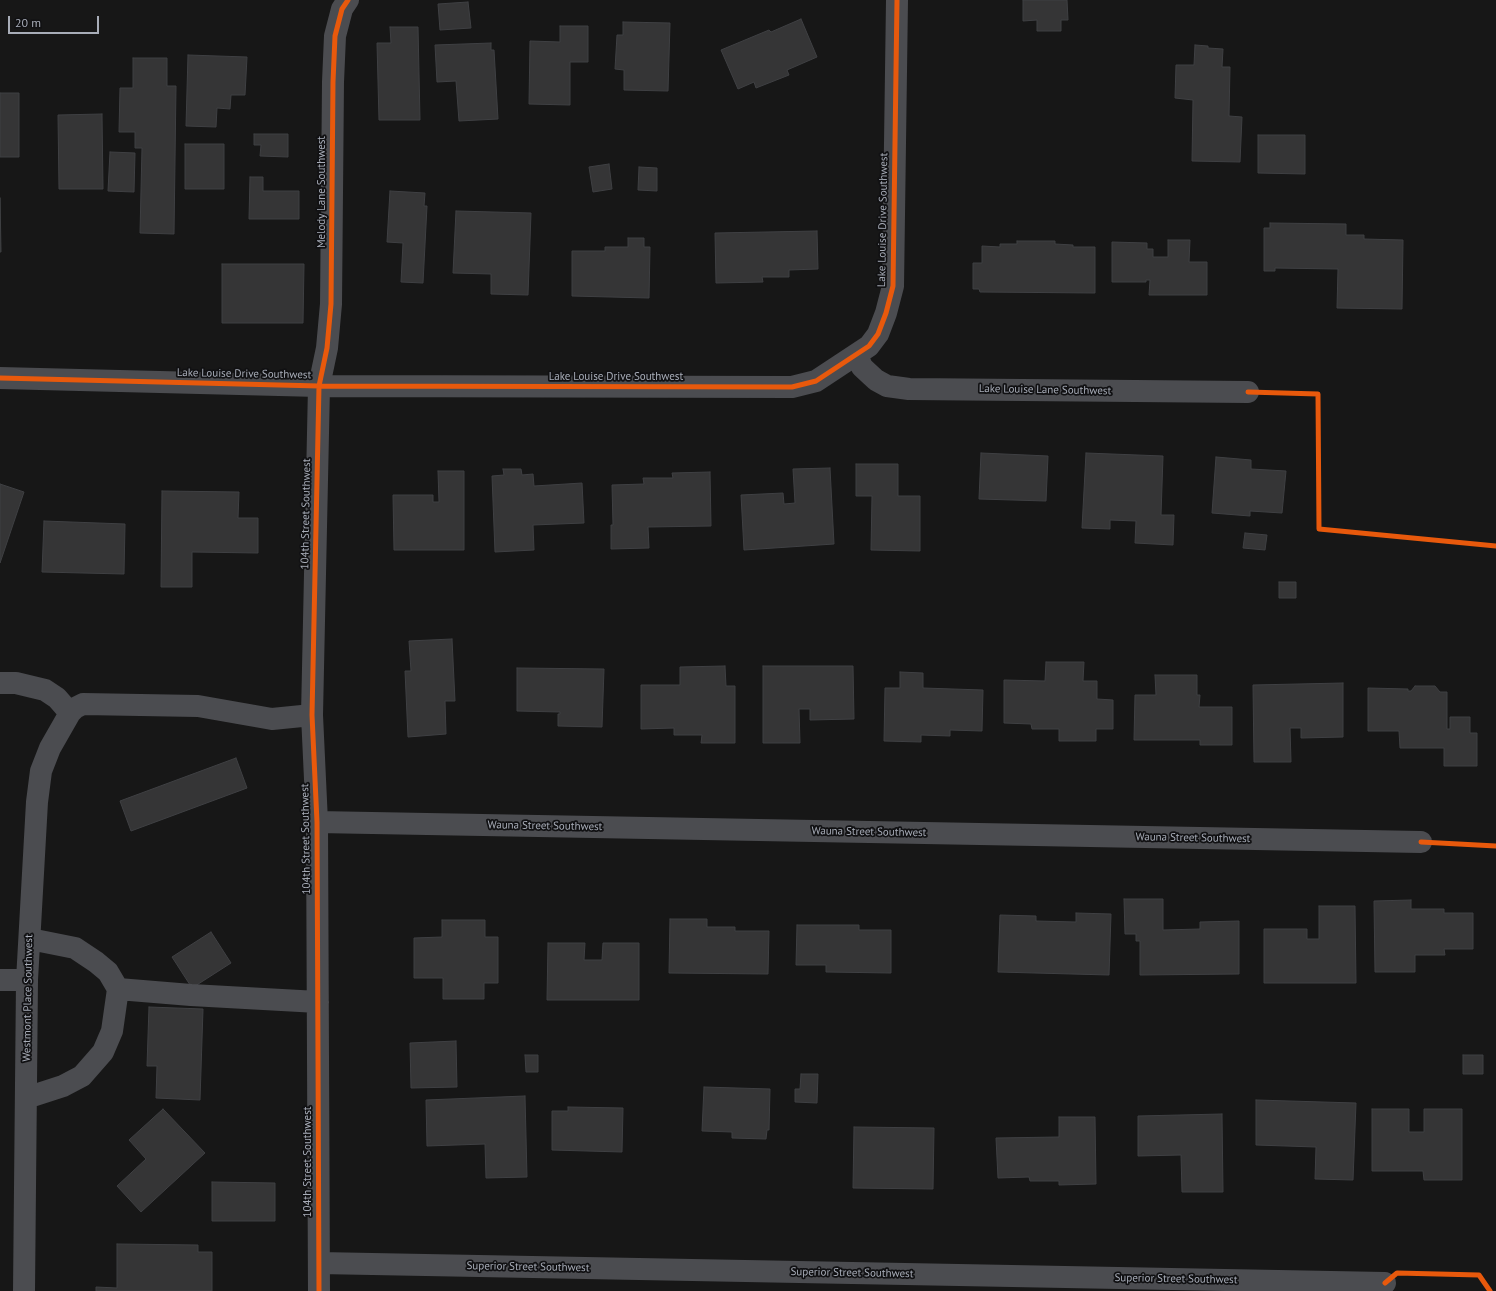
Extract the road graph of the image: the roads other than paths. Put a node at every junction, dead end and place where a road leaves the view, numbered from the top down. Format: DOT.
graph roads {
  1 [pos="348,0"];
  2 [pos="897,0"];
  3 [pos="857,355"];
  4 [pos="0,378"];
  5 [pos="319,386"];
  6 [pos="1248,392"];
  7 [pos="0,683"];
  8 [pos="70,713"];
  9 [pos="312,715"];
  10 [pos="317,822"];
  11 [pos="1421,842"];
  12 [pos="30,938"];
  13 [pos="0,980"];
  14 [pos="27,980"];
  15 [pos="118,989"];
  16 [pos="318,1002"];
  17 [pos="26,1098"];
  18 [pos="319,1263"];
  19 [pos="1385,1283"];
  20 [pos="24,1291"];
  21 [pos="319,1291"];
  1 -- 5 [label="street, Melody Lane Southwest"];
  2 -- 3 [label="street, Lake Louise Drive Southwest"];
  3 -- 5 [label="street, Lake Louise Drive Southwest"];
  3 -- 6 [label="street, Lake Louise Lane Southwest"];
  4 -- 5 [label="street, Lake Louise Drive Southwest"];
  5 -- 9 [label="street, 104th Street Southwest"];
  7 -- 8 [label="street"];
  8 -- 9 [label="street"];
  8 -- 12 [label="street, Westmont Place Southwest"];
  9 -- 10 [label="street, 104th Street Southwest"];
  10 -- 11 [label="street, Wauna Street Southwest"];
  10 -- 16 [label="street, 104th Street Southwest"];
  12 -- 14 [label="street, Westmont Place Southwest"];
  12 -- 15 [label="street"];
  13 -- 14 [label="street"];
  14 -- 17 [label="street, Westmont Place Southwest"];
  15 -- 16 [label="street"];
  15 -- 17 [label="street"];
  16 -- 18 [label="street, 104th Street Southwest"];
  17 -- 20 [label="street, Westmont Place Southwest"];
  18 -- 19 [label="street, Superior Street Southwest"];
  18 -- 21 [label="street, 104th Street Southwest"];
}
